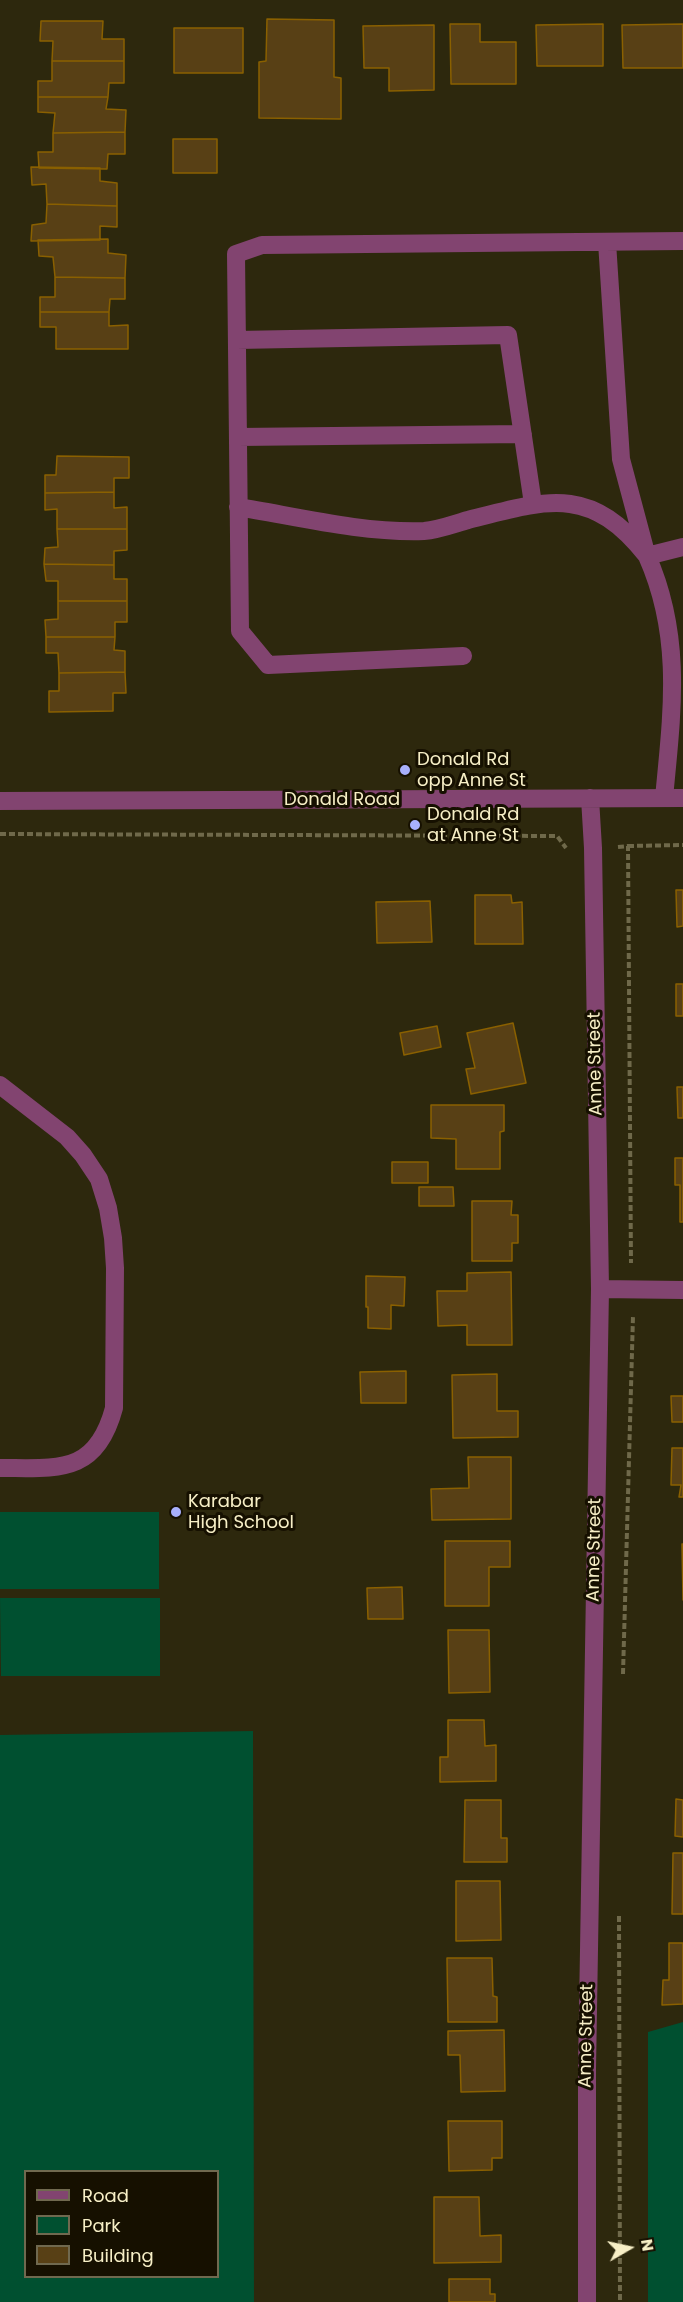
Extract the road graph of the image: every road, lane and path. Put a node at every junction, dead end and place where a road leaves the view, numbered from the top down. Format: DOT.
graph roads {
  1 [pos="683,241"];
  2 [pos="607,242"];
  3 [pos="237,340"];
  4 [pos="523,434"];
  5 [pos="237,436"];
  6 [pos="532,504"];
  7 [pos="238,507"];
  8 [pos="683,547"];
  9 [pos="647,556"];
  10 [pos="463,656"];
  11 [pos="590,798"];
  12 [pos="664,798"];
  13 [pos="683,798"];
  14 [pos="0,801"];
  15 [pos="0,834"];
  16 [pos="683,845"];
  17 [pos="628,846"];
  18 [pos="593,848"];
  19 [pos="0,1085"];
  20 [pos="600,1289"];
  21 [pos="683,1290"];
  22 [pos="0,1468"];
  23 [pos="587,2302"];
  1 -- 2 [label="street"];
  2 -- 3 [label="street"];
  2 -- 9 [label="street"];
  3 -- 4 [label="street"];
  3 -- 5 [label="street"];
  4 -- 5 [label="street"];
  4 -- 6 [label="street"];
  5 -- 7 [label="street"];
  6 -- 7 [label="street"];
  6 -- 9 [label="street"];
  7 -- 10 [label="street"];
  8 -- 9 [label="street"];
  9 -- 12 [label="street"];
  11 -- 12 [label="street, Donald Road"];
  11 -- 14 [label="street, Donald Road"];
  11 -- 18 [label="street, Anne Street"];
  12 -- 13 [label="street, Donald Road"];
  15 -- 18 [label="path"];
  16 -- 17 [label="path"];
  18 -- 20 [label="street, Anne Street"];
  19 -- 22 [label="street"];
  20 -- 21 [label="street"];
  20 -- 23 [label="street, Anne Street"];
}
